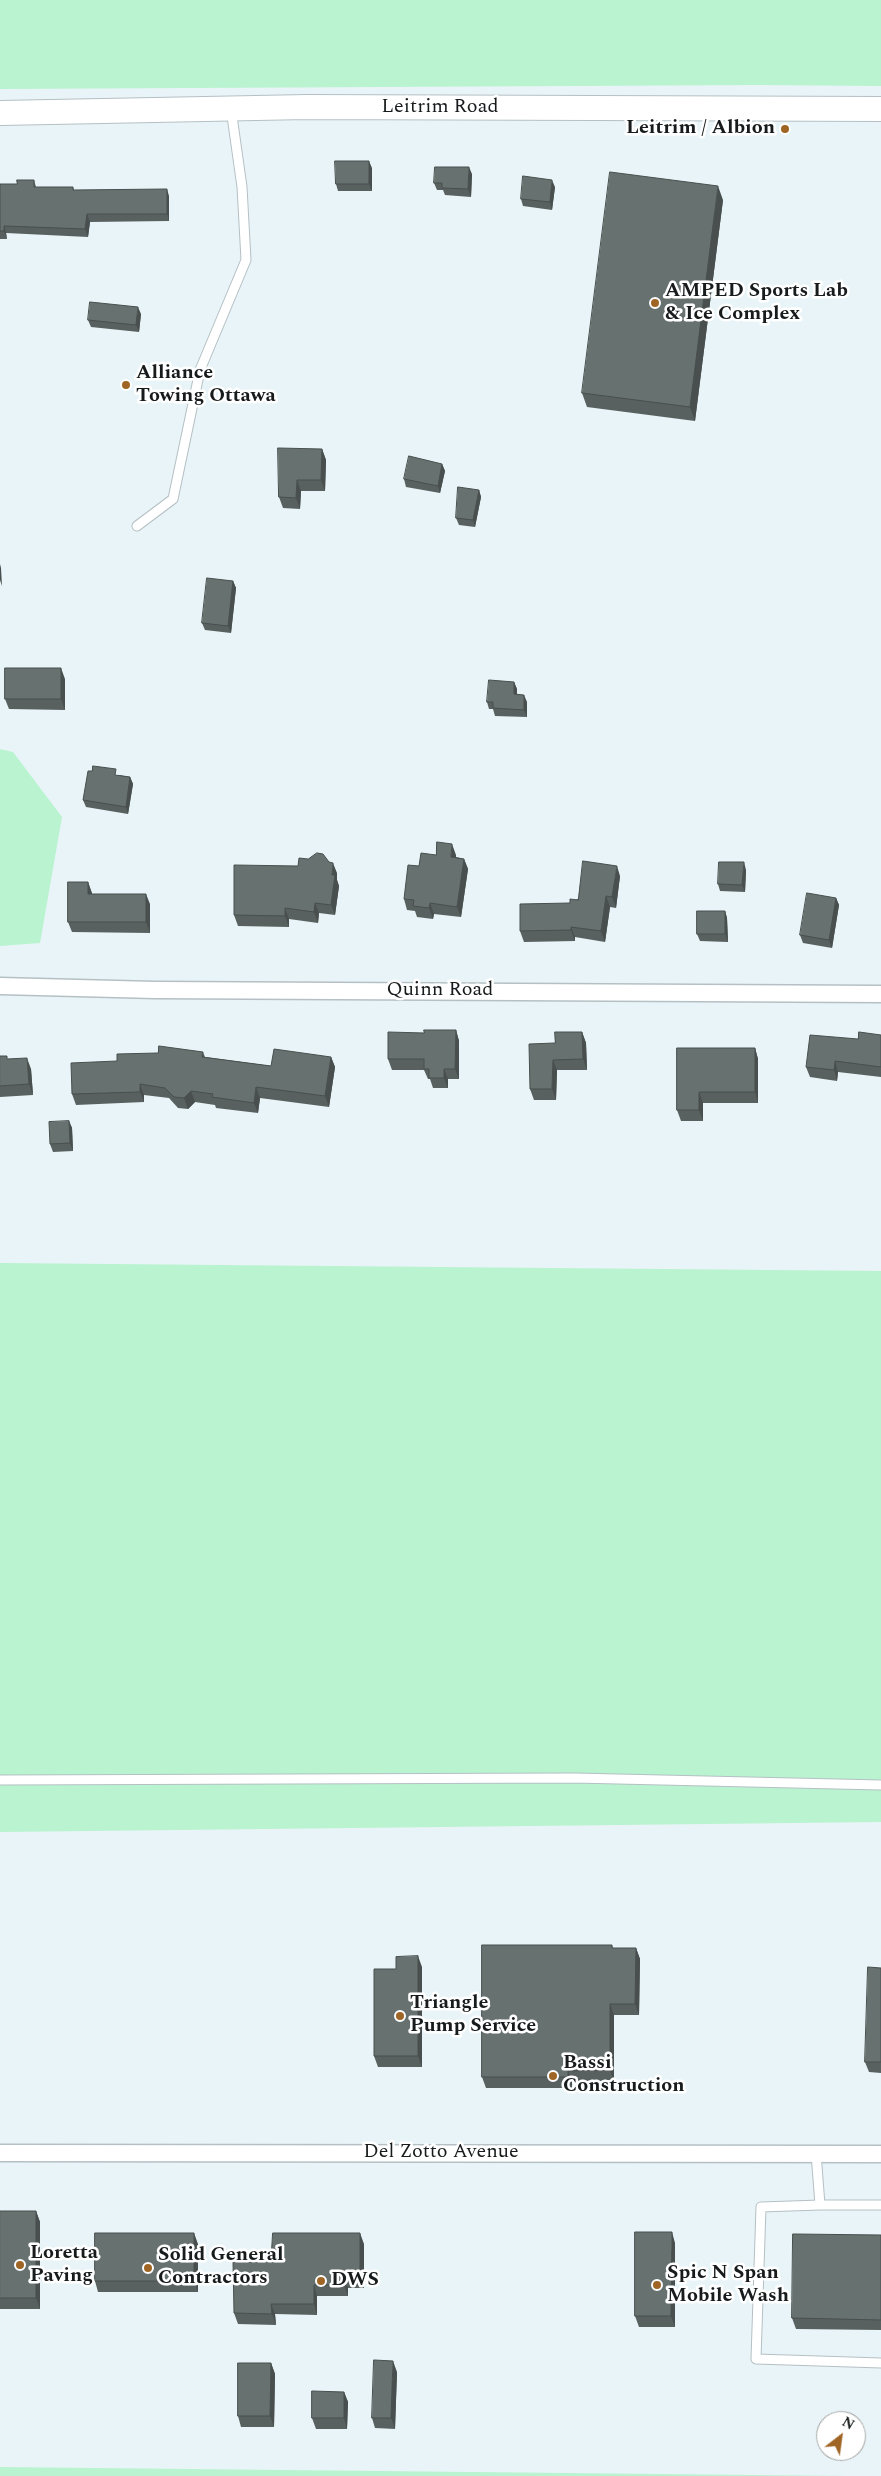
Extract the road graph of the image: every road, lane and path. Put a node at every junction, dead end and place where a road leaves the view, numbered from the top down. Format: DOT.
graph roads {
  1 [pos="230,109"];
  2 [pos="881,109"];
  3 [pos="0,113"];
  4 [pos="137,526"];
  5 [pos="0,986"];
  6 [pos="881,994"];
  7 [pos="0,1780"];
  8 [pos="881,1785"];
  9 [pos="0,2153"];
  10 [pos="816,2154"];
  11 [pos="881,2154"];
  12 [pos="820,2205"];
  13 [pos="881,2205"];
  14 [pos="881,2363"];
  1 -- 2 [label="main road, Leitrim Road"];
  1 -- 3 [label="main road, Leitrim Road"];
  1 -- 4 [label="lane"];
  5 -- 6 [label="street, Quinn Road"];
  7 -- 8 [label="lane"];
  9 -- 10 [label="street, Del Zotto Avenue"];
  10 -- 11 [label="street, Del Zotto Avenue"];
  10 -- 12 [label="lane"];
  12 -- 13 [label="lane"];
  12 -- 14 [label="lane"];
}
